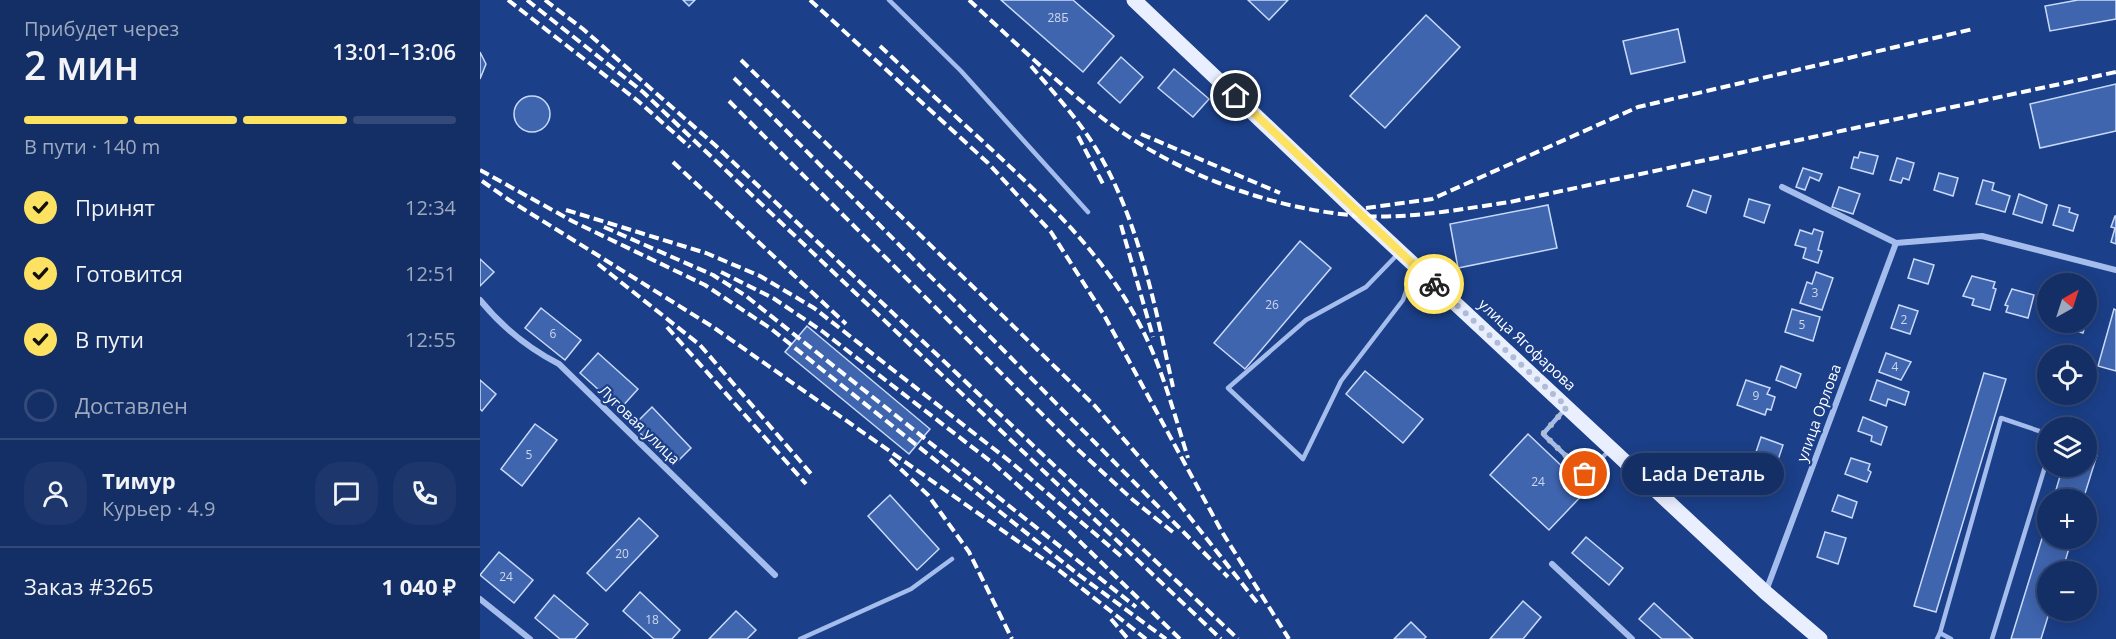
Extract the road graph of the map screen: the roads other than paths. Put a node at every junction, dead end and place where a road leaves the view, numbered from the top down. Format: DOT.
graph roads {
  1 [pos="889,0"];
  2 [pos="1134,0"];
  3 [pos="1782,187"];
  4 [pos="1088,212"];
  5 [pos="1896,243"];
  6 [pos="1400,252"];
  7 [pos="1415,266"];
  8 [pos="2116,270"];
  9 [pos="480,300"];
  10 [pos="1567,407"];
  11 [pos="2037,430"];
  12 [pos="1611,448"];
  13 [pos="2042,477"];
  14 [pos="952,559"];
  15 [pos="1552,564"];
  16 [pos="775,575"];
  17 [pos="1765,592"];
  18 [pos="480,599"];
  19 [pos="1940,633"];
  20 [pos="530,639"];
  21 [pos="801,639"];
  22 [pos="1632,639"];
  23 [pos="1820,639"];
  24 [pos="1937,639"];
  25 [pos="1951,639"];
  26 [pos="1992,639"];
  1 -- 4 [label="lane"];
  2 -- 6 [label="main road, улица Ягофарова"];
  3 -- 5 [label="street"];
  5 -- 8 [label="street"];
  5 -- 17 [label="street, улица Орлова"];
  6 -- 7 [label="main road, улица Ягофарова"];
  6 -- 7 [label="lane"];
  7 -- 10 [label="main road, улица Ягофарова"];
  9 -- 16 [label="street, Луговая улица"];
  10 -- 12 [label="main road, улица Ягофарова"];
  10 -- 12 [label="lane"];
  11 -- 19 [label="lane"];
  12 -- 17 [label="main road, улица Ягофарова"];
  13 -- 26 [label="lane"];
  14 -- 21 [label="lane"];
  15 -- 22 [label="street"];
  17 -- 23 [label="main road, улица Ягофарова"];
  18 -- 20 [label="street"];
  19 -- 24 [label="lane"];
  19 -- 25 [label="lane"];
}
